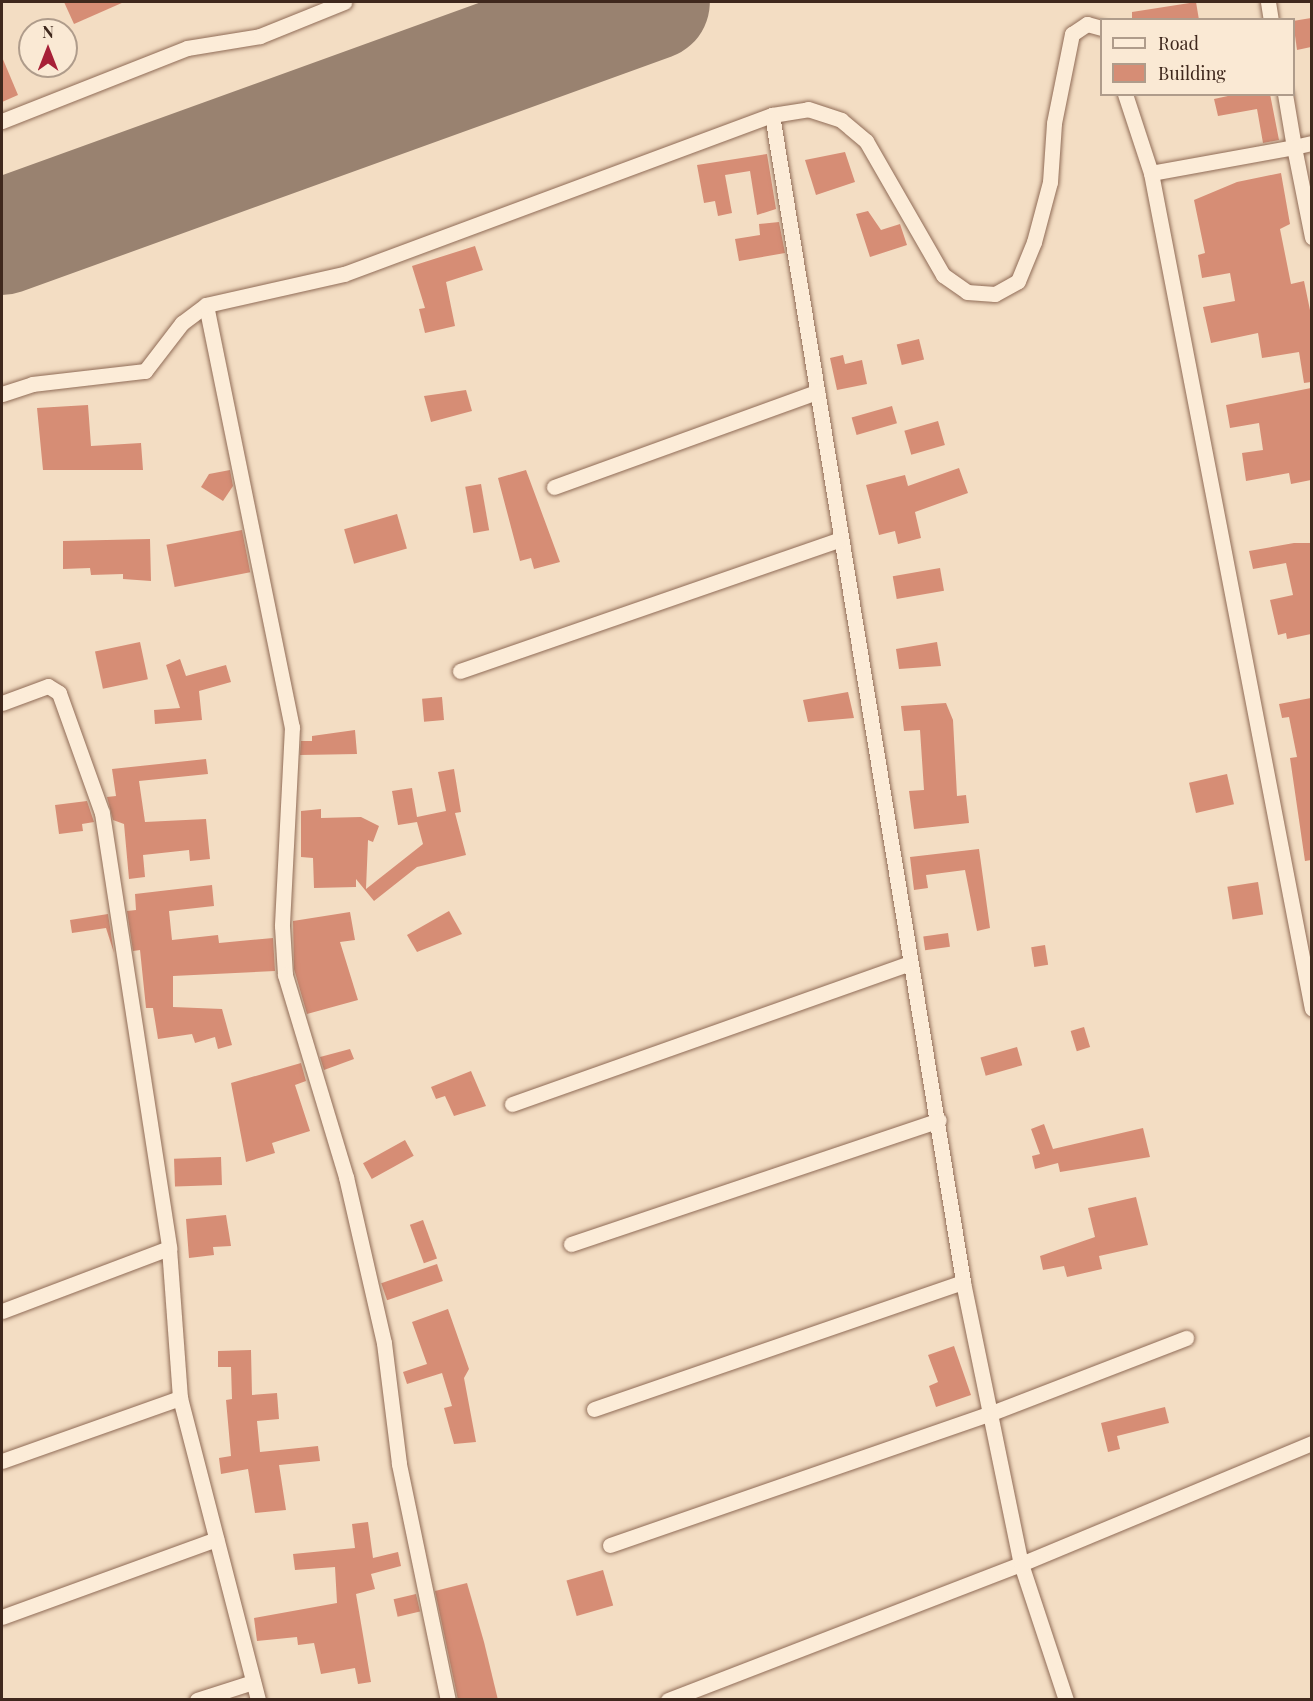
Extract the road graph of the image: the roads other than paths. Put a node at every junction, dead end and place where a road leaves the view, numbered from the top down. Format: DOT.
graph roads {
  1 [pos="344,2"];
  2 [pos="1268,2"];
  3 [pos="1271,18"];
  4 [pos="1100,28"];
  5 [pos="1126,96"];
  6 [pos="1285,96"];
  7 [pos="772,115"];
  8 [pos="2,121"];
  9 [pos="1311,143"];
  10 [pos="1294,147"];
  11 [pos="1151,173"];
  12 [pos="1311,237"];
  13 [pos="206,305"];
  14 [pos="817,392"];
  15 [pos="2,394"];
  16 [pos="554,487"];
  17 [pos="840,539"];
  18 [pos="460,671"];
  19 [pos="2,704"];
  20 [pos="910,963"];
  21 [pos="1311,1009"];
  22 [pos="512,1104"];
  23 [pos="939,1120"];
  24 [pos="571,1244"];
  25 [pos="169,1248"];
  26 [pos="963,1282"];
  27 [pos="2,1311"];
  28 [pos="1186,1338"];
  29 [pos="180,1398"];
  30 [pos="594,1409"];
  31 [pos="994,1412"];
  32 [pos="1311,1443"];
  33 [pos="2,1461"];
  34 [pos="216,1539"];
  35 [pos="610,1545"];
  36 [pos="1021,1564"];
  37 [pos="2,1617"];
  38 [pos="253,1682"];
  39 [pos="197,1700"];
  40 [pos="258,1700"];
  41 [pos="448,1700"];
  42 [pos="668,1700"];
  43 [pos="1066,1700"];
  1 -- 8 [label="street"];
  2 -- 3 [label="street"];
  4 -- 7 [label="street"];
  5 -- 11 [label="street"];
  6 -- 10 [label="street"];
  7 -- 13 [label="street"];
  7 -- 14 [label="street"];
  9 -- 10 [label="street"];
  10 -- 11 [label="street"];
  10 -- 12 [label="street"];
  11 -- 21 [label="street"];
  13 -- 15 [label="street"];
  13 -- 41 [label="street"];
  14 -- 16 [label="street"];
  14 -- 17 [label="street"];
  17 -- 18 [label="street"];
  17 -- 20 [label="street"];
  19 -- 25 [label="street"];
  20 -- 22 [label="street"];
  20 -- 23 [label="street"];
  23 -- 24 [label="street"];
  23 -- 26 [label="street"];
  25 -- 27 [label="street"];
  25 -- 29 [label="street"];
  26 -- 30 [label="street"];
  26 -- 31 [label="street"];
  28 -- 31 [label="street"];
  29 -- 33 [label="street"];
  29 -- 34 [label="street"];
  31 -- 35 [label="street"];
  31 -- 36 [label="street"];
  32 -- 36 [label="street"];
  34 -- 37 [label="street"];
  34 -- 38 [label="street"];
  36 -- 42 [label="street"];
  36 -- 43 [label="street"];
  38 -- 39 [label="street"];
  38 -- 40 [label="street"];
}
